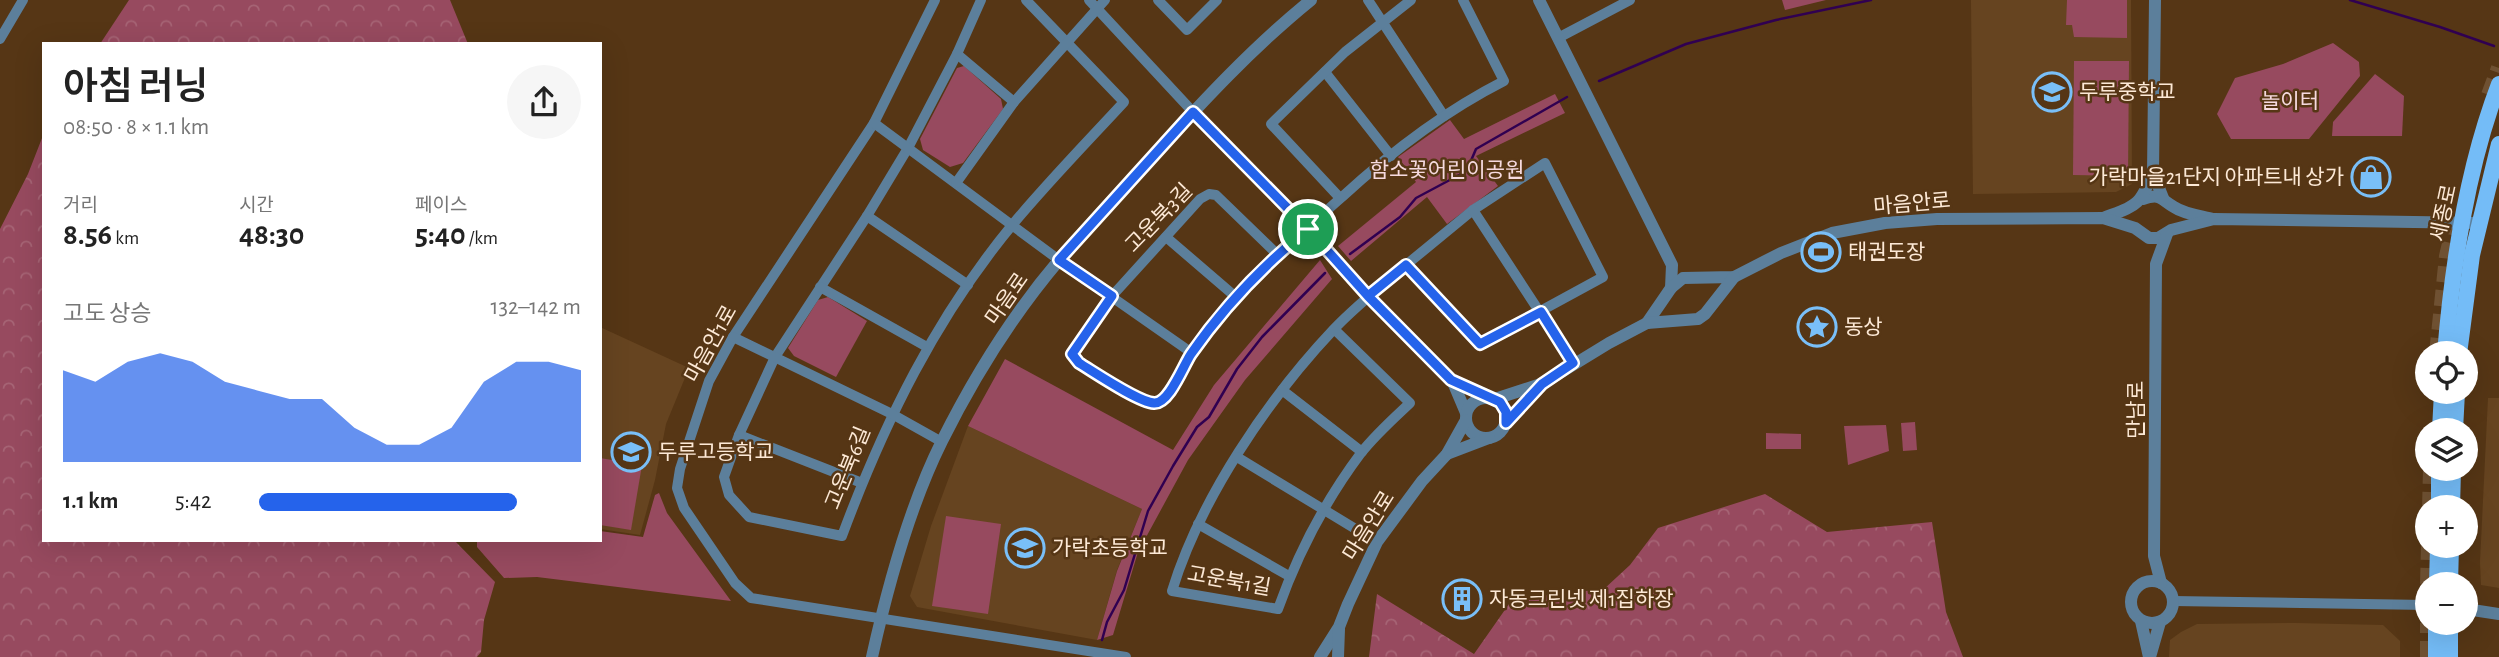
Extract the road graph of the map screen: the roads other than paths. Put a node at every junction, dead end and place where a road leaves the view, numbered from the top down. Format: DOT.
graph roads {
  1 [pos="23,0"];
  2 [pos="935,0"];
  3 [pos="981,0"];
  4 [pos="1026,0"];
  5 [pos="1089,0"];
  6 [pos="1105,0"];
  7 [pos="1158,0"];
  8 [pos="1217,0"];
  9 [pos="1311,0"];
  10 [pos="1368,0"];
  11 [pos="1410,0"];
  12 [pos="1463,0"];
  13 [pos="1539,0"];
  14 [pos="1630,0"];
  15 [pos="2155,0"];
  16 [pos="1617,3"];
  17 [pos="1097,8"];
  18 [pos="1382,21"];
  19 [pos="1558,38"];
  20 [pos="0,39"];
  21 [pos="1066,43"];
  22 [pos="957,54"];
  23 [pos="1325,72"];
  24 [pos="2499,84"];
  25 [pos="1014,102"];
  26 [pos="1193,112"];
  27 [pos="1444,116"];
  28 [pos="874,123"];
  29 [pos="2499,144"];
  30 [pos="908,148"];
  31 [pos="1391,156"];
  32 [pos="2154,173"];
  33 [pos="956,183"];
  34 [pos="1340,198"];
  35 [pos="2163,198"];
  36 [pos="2139,202"];
  37 [pos="2173,207"];
  38 [pos="1473,210"];
  39 [pos="867,216"];
  40 [pos="2103,218"];
  41 [pos="2214,219"];
  42 [pos="2471,223"];
  43 [pos="1013,224"];
  44 [pos="1308,229"];
  45 [pos="2137,231"];
  46 [pos="2169,232"];
  47 [pos="1166,237"];
  48 [pos="1277,254"];
  49 [pos="1059,260"];
  50 [pos="2156,264"];
  51 [pos="1406,265"];
  52 [pos="1672,265"];
  53 [pos="1734,277"];
  54 [pos="1695,278"];
  55 [pos="968,285"];
  56 [pos="820,287"];
  57 [pos="1670,291"];
  58 [pos="1112,296"];
  59 [pos="1368,296"];
  60 [pos="1237,298"];
  61 [pos="1710,307"];
  62 [pos="1541,312"];
  63 [pos="1681,319"];
  64 [pos="1647,323"];
  65 [pos="1334,329"];
  66 [pos="733,337"];
  67 [pos="2446,341"];
  68 [pos="2460,341"];
  69 [pos="927,347"];
  70 [pos="1192,354"];
  71 [pos="775,357"];
  72 [pos="1573,363"];
  73 [pos="1451,380"];
  74 [pos="1542,384"];
  75 [pos="1282,390"];
  76 [pos="1492,398"];
  77 [pos="892,414"];
  78 [pos="1466,416"];
  79 [pos="1506,423"];
  80 [pos="739,435"];
  81 [pos="1489,438"];
  82 [pos="942,442"];
  83 [pos="1362,452"];
  84 [pos="1447,454"];
  85 [pos="1237,457"];
  86 [pos="862,483"];
  87 [pos="1323,509"];
  88 [pos="1198,524"];
  89 [pos="1377,542"];
  90 [pos="2154,556"];
  91 [pos="1289,576"];
  92 [pos="2161,583"];
  93 [pos="2137,587"];
  94 [pos="2173,601"];
  95 [pos="2415,606"];
  96 [pos="2478,611"];
  97 [pos="2499,614"];
  98 [pos="880,619"];
  99 [pos="2141,621"];
  100 [pos="2160,622"];
  101 [pos="1339,627"];
  102 [pos="2436,635"];
  103 [pos="2450,635"];
  104 [pos="872,657"];
  105 [pos="1126,657"];
  106 [pos="1320,657"];
  107 [pos="1338,657"];
  108 [pos="2150,657"];
  109 [pos="2435,657"];
  110 [pos="2449,657"];
  1 -- 20 [label="street"];
  2 -- 28 [label="street, 마음안1로"];
  3 -- 22 [label="street, 고운북6길"];
  4 -- 21 [label="street"];
  5 -- 17 [label="street"];
  6 -- 17 [label="street"];
  7 -- 8 [label="street"];
  9 -- 26 [label="street, 마음로"];
  10 -- 18 [label="street"];
  11 -- 18 [label="street"];
  12 -- 27 [label="street"];
  13 -- 19 [label="street"];
  14 -- 16 [label="street"];
  15 -- 32 [label="street"];
  16 -- 19 [label="street"];
  17 -- 21 [label="street"];
  17 -- 26 [label="street"];
  18 -- 23 [label="street"];
  18 -- 27 [label="street"];
  19 -- 52 [label="street"];
  21 -- 25 [label="street"];
  21 -- 43 [label="street, 고운북6길"];
  22 -- 25 [label="street"];
  22 -- 30 [label="street, 고운북6길"];
  23 -- 31 [label="street"];
  23 -- 34 [label="street"];
  24 -- 42 [label="main road, 세종로"];
  25 -- 33 [label="street"];
  26 -- 44 [label="street"];
  26 -- 49 [label="street, 마음로"];
  27 -- 31 [label="street"];
  28 -- 30 [label="street"];
  28 -- 66 [label="street, 마음안1로"];
  29 -- 42 [label="main road, 세종로"];
  30 -- 33 [label="street"];
  30 -- 39 [label="street, 고운북6길"];
  31 -- 34 [label="street"];
  32 -- 35 [label="street"];
  32 -- 36 [label="street"];
  33 -- 43 [label="street"];
  34 -- 44 [label="street"];
  35 -- 36 [label="street"];
  35 -- 37 [label="street"];
  36 -- 40 [label="street"];
  36 -- 45 [label="street"];
  37 -- 41 [label="street"];
  37 -- 46 [label="street"];
  38 -- 51 [label="street, 고운북1길"];
  38 -- 62 [label="street"];
  38 -- 62 [label="street, 고운북1길"];
  39 -- 55 [label="street"];
  39 -- 56 [label="street, 고운북6길"];
  40 -- 45 [label="street"];
  40 -- 53 [label="street, 마음안로"];
  41 -- 42 [label="street"];
  41 -- 46 [label="street"];
  42 -- 67 [label="main road, 세종로"];
  42 -- 68 [label="main road, 세종로"];
  43 -- 49 [label="street"];
  43 -- 55 [label="street, 고운북6길"];
  44 -- 48 [label="street"];
  44 -- 59 [label="street"];
  45 -- 46 [label="street"];
  45 -- 50 [label="street"];
  46 -- 50 [label="street"];
  47 -- 48 [label="street, 고운북3길"];
  47 -- 58 [label="street, 고운북3길"];
  47 -- 60 [label="street"];
  48 -- 60 [label="street, 고운북3길"];
  49 -- 58 [label="street"];
  49 -- 82 [label="street, 마음로"];
  50 -- 90 [label="street, 만남로"];
  51 -- 59 [label="street, 고운북1길"];
  51 -- 62 [label="street"];
  52 -- 54 [label="street"];
  52 -- 57 [label="street"];
  53 -- 54 [label="street"];
  53 -- 61 [label="street"];
  54 -- 57 [label="street"];
  54 -- 61 [label="street"];
  55 -- 69 [label="street, 고운북6길"];
  56 -- 69 [label="street"];
  56 -- 71 [label="street, 고운북6길"];
  57 -- 63 [label="street"];
  57 -- 64 [label="street"];
  58 -- 70 [label="street"];
  58 -- 70 [label="street, 고운북3길"];
  59 -- 65 [label="street, 고운북1길"];
  59 -- 73 [label="street"];
  60 -- 70 [label="street, 고운북3길"];
  61 -- 63 [label="street"];
  62 -- 72 [label="street"];
  63 -- 64 [label="street"];
  64 -- 72 [label="street"];
  65 -- 75 [label="street, 고운북1길"];
  65 -- 83 [label="street, 고운북1길"];
  66 -- 71 [label="street"];
  66 -- 98 [label="street, 마음안1로"];
  69 -- 77 [label="street, 고운북6길"];
  71 -- 77 [label="street"];
  71 -- 80 [label="street, 고운북6길"];
  72 -- 74 [label="street"];
  73 -- 76 [label="street"];
  73 -- 78 [label="street"];
  74 -- 76 [label="street"];
  74 -- 79 [label="street"];
  75 -- 83 [label="street"];
  75 -- 85 [label="street, 고운북1길"];
  76 -- 78 [label="street"];
  76 -- 79 [label="street"];
  77 -- 82 [label="street"];
  77 -- 86 [label="street, 고운북6길"];
  78 -- 81 [label="street"];
  78 -- 84 [label="street"];
  79 -- 81 [label="street"];
  80 -- 86 [label="street"];
  80 -- 86 [label="street, 고운북6길"];
  81 -- 84 [label="street"];
  82 -- 98 [label="street, 마음로"];
  83 -- 87 [label="street, 고운북1길"];
  84 -- 89 [label="street, 마음안로"];
  85 -- 87 [label="street"];
  85 -- 88 [label="street, 고운북1길"];
  87 -- 89 [label="street"];
  87 -- 91 [label="street, 고운북1길"];
  88 -- 91 [label="street"];
  88 -- 91 [label="street, 고운북1길"];
  89 -- 101 [label="street, 마음안로"];
  90 -- 92 [label="street"];
  90 -- 93 [label="street"];
  92 -- 93 [label="street"];
  92 -- 94 [label="street"];
  93 -- 99 [label="street"];
  94 -- 95 [label="street"];
  94 -- 100 [label="street"];
  96 -- 97 [label="street"];
  98 -- 104 [label="street, 마음로"];
  98 -- 105 [label="street, 마음안1로"];
  99 -- 100 [label="street"];
  99 -- 108 [label="street"];
  100 -- 108 [label="street"];
  101 -- 106 [label="street"];
  101 -- 107 [label="street"];
  102 -- 109 [label="main road"];
  103 -- 110 [label="main road"];
}
